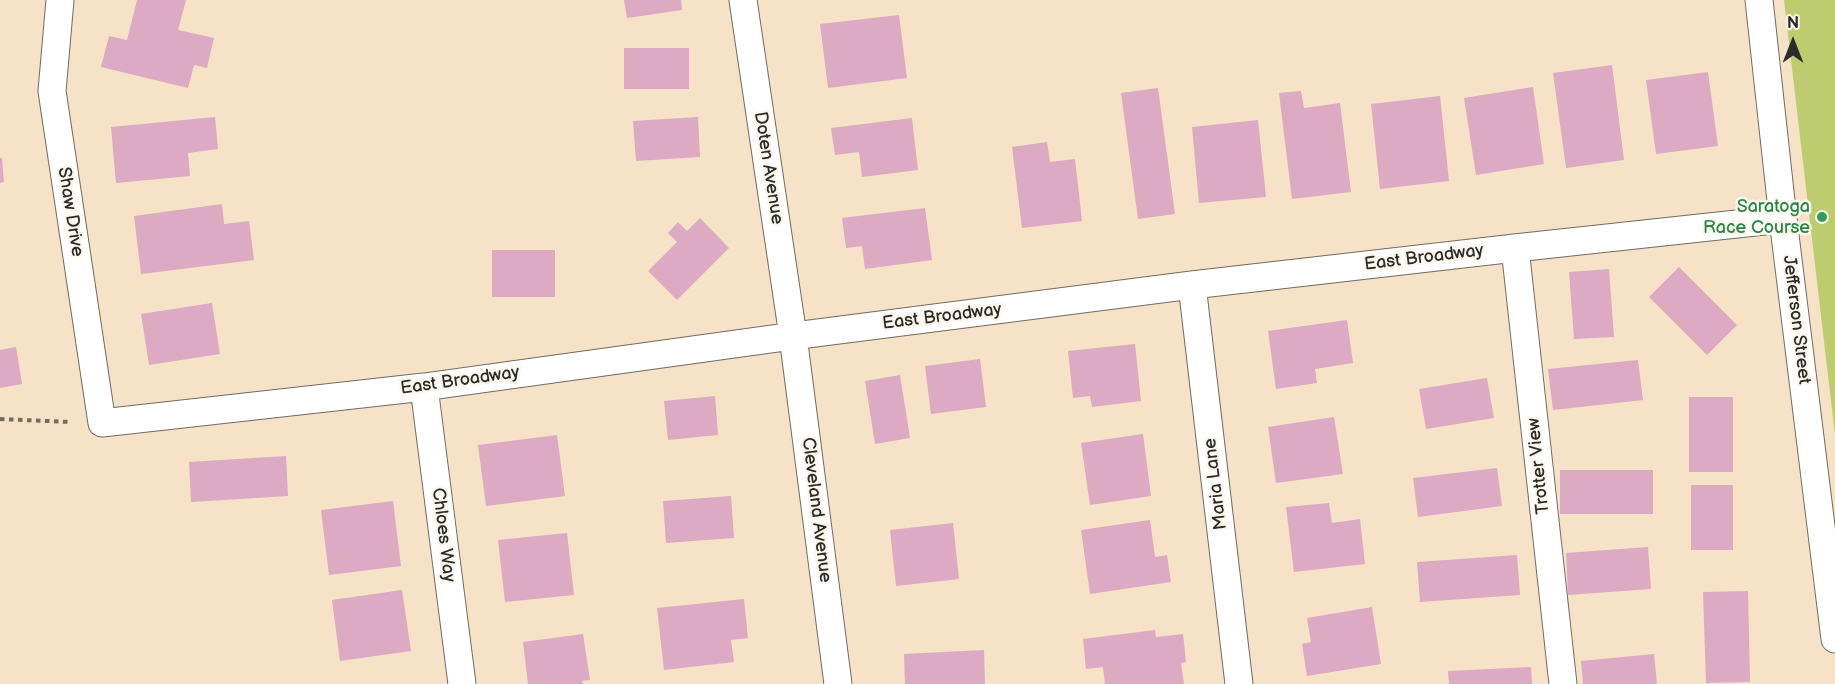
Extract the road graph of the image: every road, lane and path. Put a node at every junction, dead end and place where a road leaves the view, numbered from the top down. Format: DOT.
graph roads {
  1 [pos="60,0"];
  2 [pos="743,0"];
  3 [pos="1759,0"];
  4 [pos="1783,219"];
  5 [pos="1515,248"];
  6 [pos="1192,285"];
  7 [pos="793,336"];
  8 [pos="424,387"];
  9 [pos="0,419"];
  10 [pos="102,423"];
  11 [pos="1835,639"];
  12 [pos="462,684"];
  13 [pos="838,684"];
  14 [pos="1239,684"];
  15 [pos="1563,684"];
  1 -- 10 [label="street, Shaw Drive"];
  2 -- 7 [label="street, Doten Avenue"];
  3 -- 4 [label="street, Jefferson Street"];
  4 -- 5 [label="street, East Broadway"];
  4 -- 11 [label="street, Jefferson Street"];
  5 -- 6 [label="street, East Broadway"];
  5 -- 15 [label="street, Trotter View"];
  6 -- 7 [label="street, East Broadway"];
  6 -- 14 [label="street, Maria Lane"];
  7 -- 8 [label="street, East Broadway"];
  7 -- 13 [label="street, Cleveland Avenue"];
  8 -- 10 [label="street, East Broadway"];
  8 -- 12 [label="street, Chloes Way"];
  9 -- 10 [label="path"];
}
